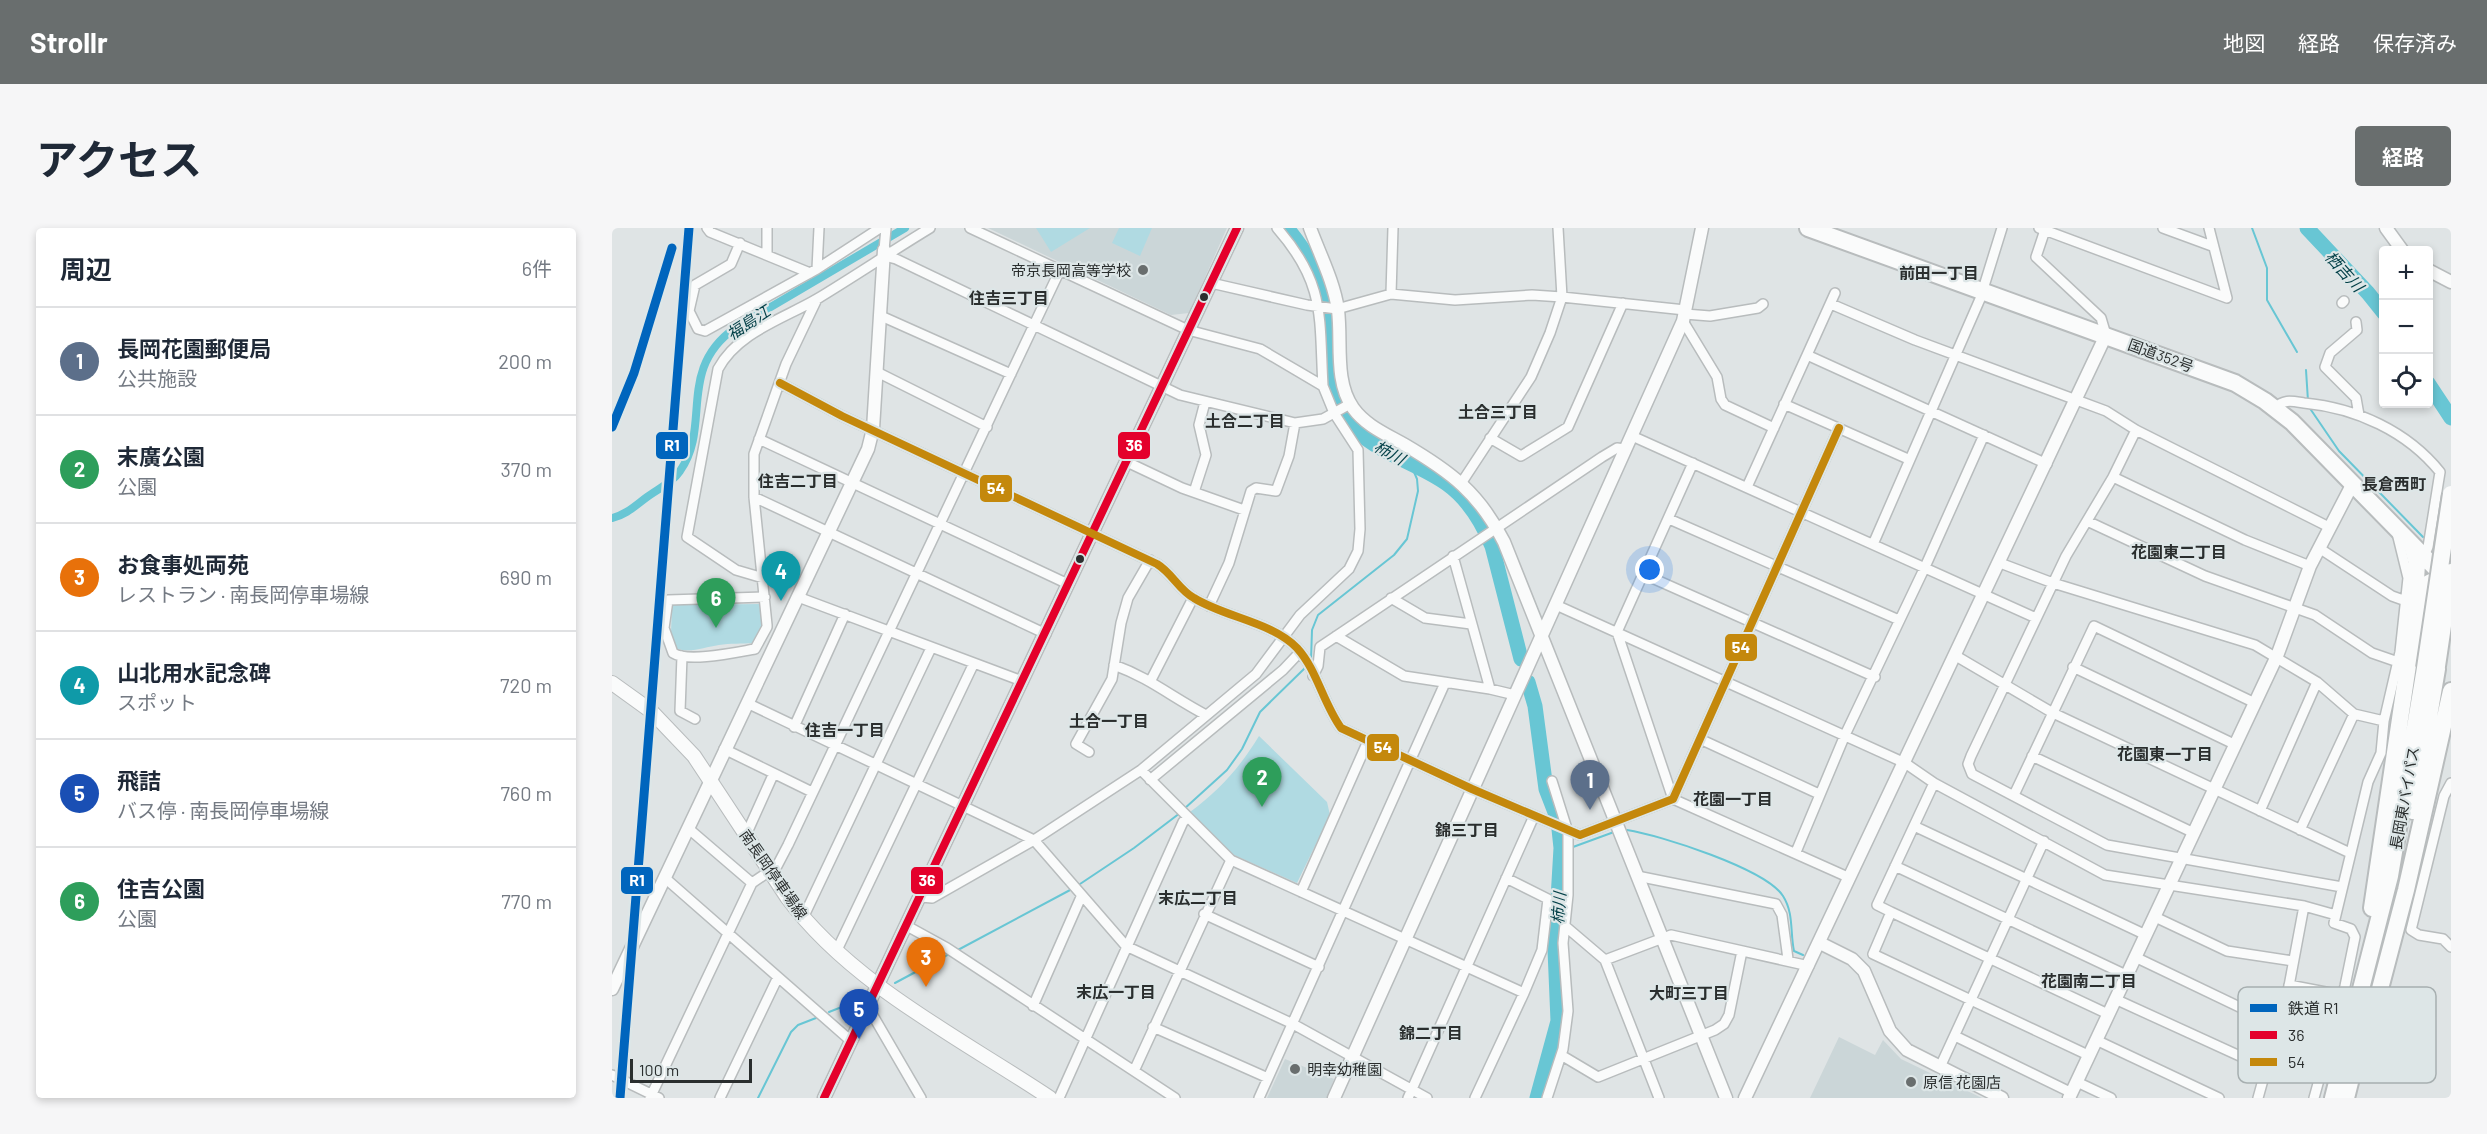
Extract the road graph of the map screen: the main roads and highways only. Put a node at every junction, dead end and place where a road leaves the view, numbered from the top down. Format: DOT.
graph roads {
  1 [pos="1808,228"];
  2 [pos="2444,497"];
  3 [pos="2418,551"];
  4 [pos="2451,572"];
  5 [pos="2451,584"];
  6 [pos="2410,641"];
  7 [pos="2431,669"];
  8 [pos="612,683"];
  9 [pos="2451,691"];
  10 [pos="2366,978"];
  11 [pos="2364,987"];
  12 [pos="2371,987"];
  13 [pos="2381,987"];
  14 [pos="1050,1098"];
  1 -- 3 [label="highway, 国道352号"];
  2 -- 7 [label="highway, 長岡東バイパス, bridge"];
  3 -- 5 [label="highway, 国道352号"];
  3 -- 6 [label="highway"];
  4 -- 7 [label="highway, 長岡東バイパス, bridge"];
  5 -- 6 [label="highway"];
  6 -- 10 [label="highway"];
  7 -- 10 [label="highway, 長岡東バイパス"];
  7 -- 12 [label="highway, 長岡東バイパス"];
  8 -- 14 [label="main road, 南長岡停車場線"];
  9 -- 13 [label="highway"];
  10 -- 11 [label="highway, 長岡東バイパス"];
}
